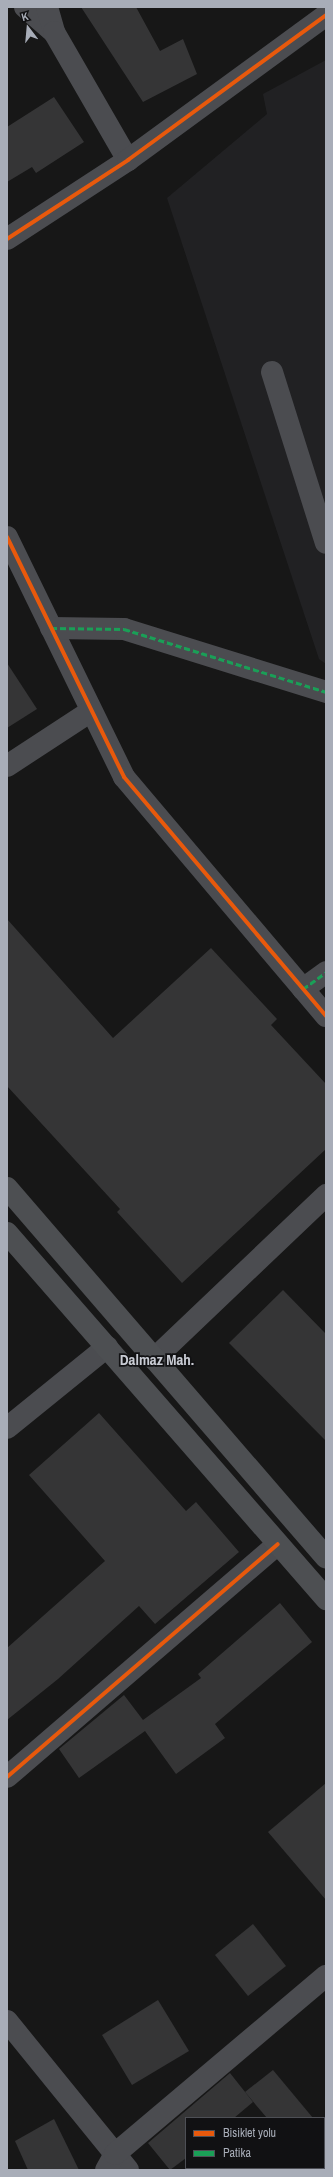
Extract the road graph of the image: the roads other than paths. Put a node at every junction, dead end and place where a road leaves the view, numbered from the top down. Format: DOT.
graph roads {
  1 [pos="25,7"];
  2 [pos="47,7"];
  3 [pos="326,15"];
  4 [pos="54,32"];
  5 [pos="128,160"];
  6 [pos="7,239"];
  7 [pos="272,372"];
  8 [pos="7,537"];
  9 [pos="326,543"];
  10 [pos="51,628"];
  11 [pos="326,692"];
  12 [pos="91,711"];
  13 [pos="7,766"];
  14 [pos="326,972"];
  15 [pos="303,989"];
  16 [pos="326,1016"];
  17 [pos="7,1188"];
  18 [pos="326,1195"];
  19 [pos="7,1232"];
  20 [pos="107,1347"];
  21 [pos="154,1359"];
  22 [pos="7,1428"];
  23 [pos="278,1544"];
  24 [pos="326,1557"];
  25 [pos="326,1599"];
  26 [pos="7,1777"];
  27 [pos="326,1976"];
  28 [pos="7,2021"];
  29 [pos="116,2165"];
  1 -- 4 [label="street"];
  2 -- 4 [label="street"];
  3 -- 5 [label="street"];
  4 -- 5 [label="street"];
  5 -- 6 [label="street"];
  7 -- 9 [label="street"];
  8 -- 10 [label="street"];
  10 -- 11 [label="street"];
  10 -- 12 [label="street"];
  12 -- 13 [label="street"];
  12 -- 15 [label="street"];
  14 -- 15 [label="street"];
  15 -- 16 [label="street"];
  17 -- 21 [label="main road"];
  18 -- 21 [label="street"];
  19 -- 20 [label="main road"];
  20 -- 22 [label="street"];
  20 -- 23 [label="main road"];
  21 -- 24 [label="main road"];
  23 -- 25 [label="main road"];
  23 -- 26 [label="street"];
  27 -- 29 [label="street"];
  28 -- 29 [label="street"];
}
